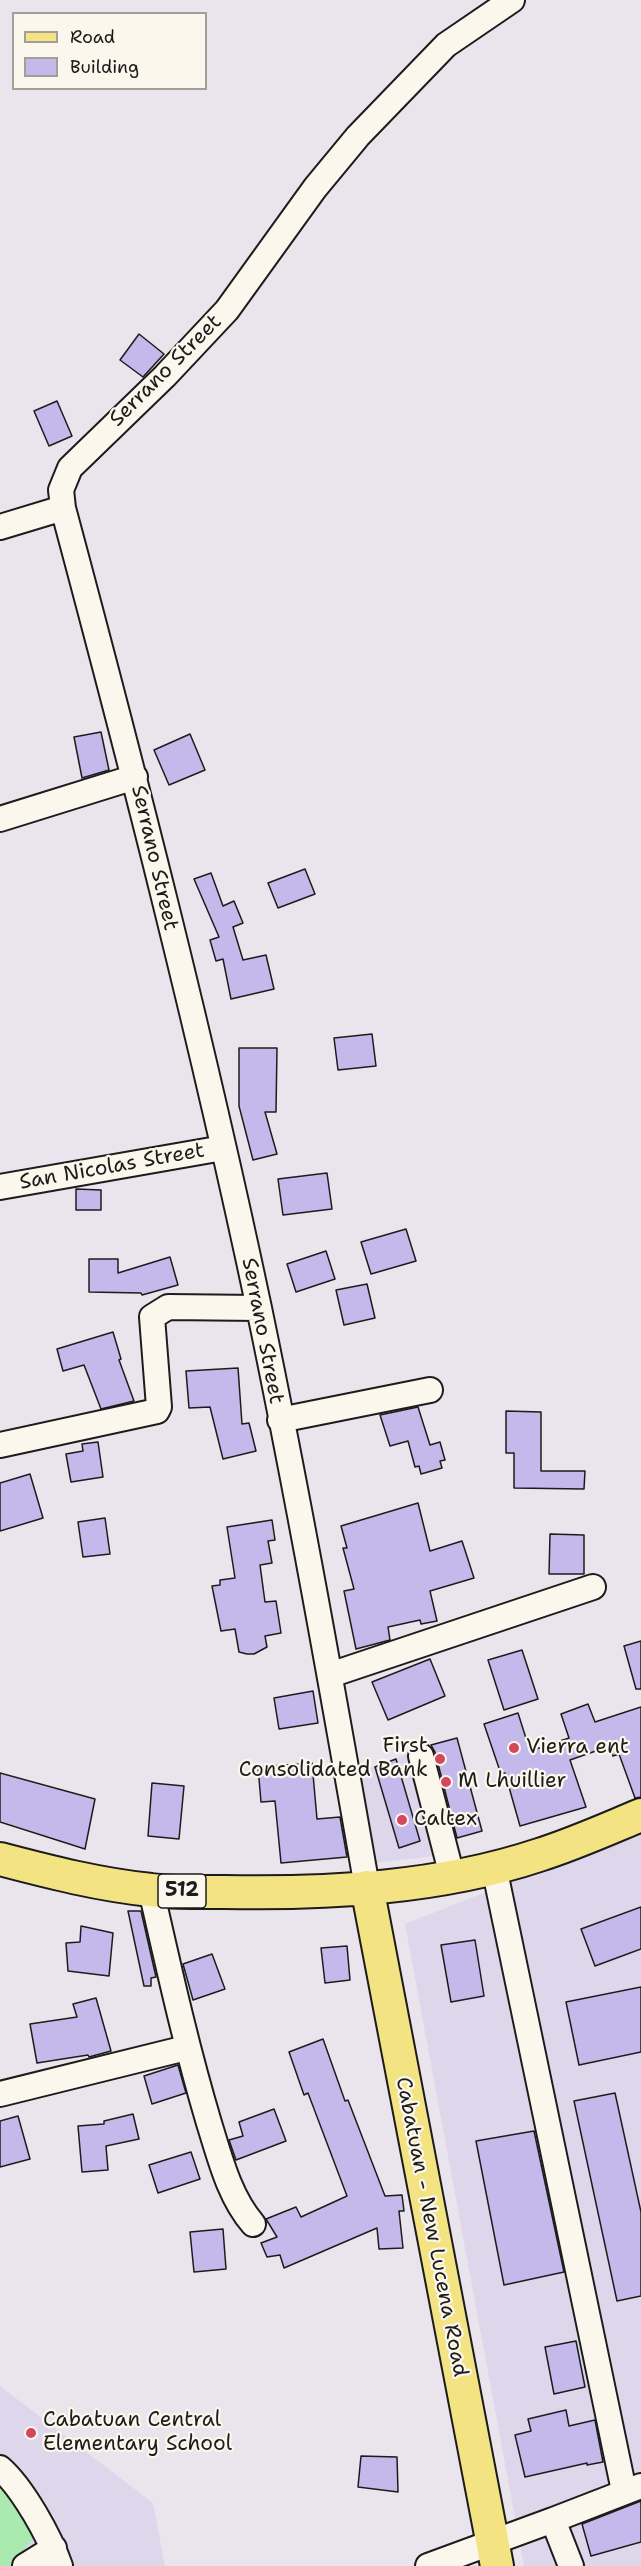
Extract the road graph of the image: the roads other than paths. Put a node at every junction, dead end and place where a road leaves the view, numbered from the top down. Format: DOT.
graph roads {
  1 [pos="512,0"];
  2 [pos="63,508"];
  3 [pos="0,527"];
  4 [pos="135,777"];
  5 [pos="0,819"];
  6 [pos="223,1148"];
  7 [pos="0,1187"];
  8 [pos="259,1308"];
  9 [pos="430,1390"];
  10 [pos="280,1420"];
  11 [pos="0,1445"];
  12 [pos="593,1587"];
  13 [pos="330,1675"];
  14 [pos="421,1756"];
  15 [pos="641,1815"];
  16 [pos="0,1859"];
  17 [pos="494,1867"];
  18 [pos="452,1876"];
  19 [pos="367,1887"];
  20 [pos="151,1890"];
  21 [pos="186,2048"];
  22 [pos="0,2094"];
  23 [pos="253,2224"];
  24 [pos="0,2468"];
  25 [pos="632,2488"];
  26 [pos="553,2520"];
  27 [pos="494,2553"];
  28 [pos="57,2557"];
  29 [pos="25,2566"];
  30 [pos="428,2566"];
  31 [pos="571,2566"];
  1 -- 2 [label="street, Serrano Street"];
  2 -- 3 [label="street"];
  2 -- 4 [label="street, Serrano Street"];
  4 -- 5 [label="street"];
  4 -- 6 [label="street, Serrano Street"];
  6 -- 7 [label="street, San Nicolas Street"];
  6 -- 8 [label="street, Serrano Street"];
  8 -- 10 [label="street, Serrano Street"];
  8 -- 11 [label="street"];
  9 -- 10 [label="street"];
  10 -- 13 [label="street, Serrano Street"];
  12 -- 13 [label="street"];
  13 -- 19 [label="street, Serrano Street"];
  14 -- 18 [label="street"];
  15 -- 17 [label="main road, 512"];
  16 -- 20 [label="main road, 512"];
  17 -- 18 [label="main road, 512"];
  17 -- 25 [label="street"];
  18 -- 19 [label="main road, 512"];
  19 -- 20 [label="main road, 512"];
  19 -- 27 [label="main road, Cabatuan - New Lucena Road"];
  20 -- 21 [label="street"];
  21 -- 22 [label="street"];
  21 -- 23 [label="street"];
  24 -- 28 [label="street"];
  25 -- 26 [label="street"];
  26 -- 27 [label="street"];
  26 -- 31 [label="street"];
  27 -- 30 [label="street"];
  28 -- 29 [label="street"];
}
